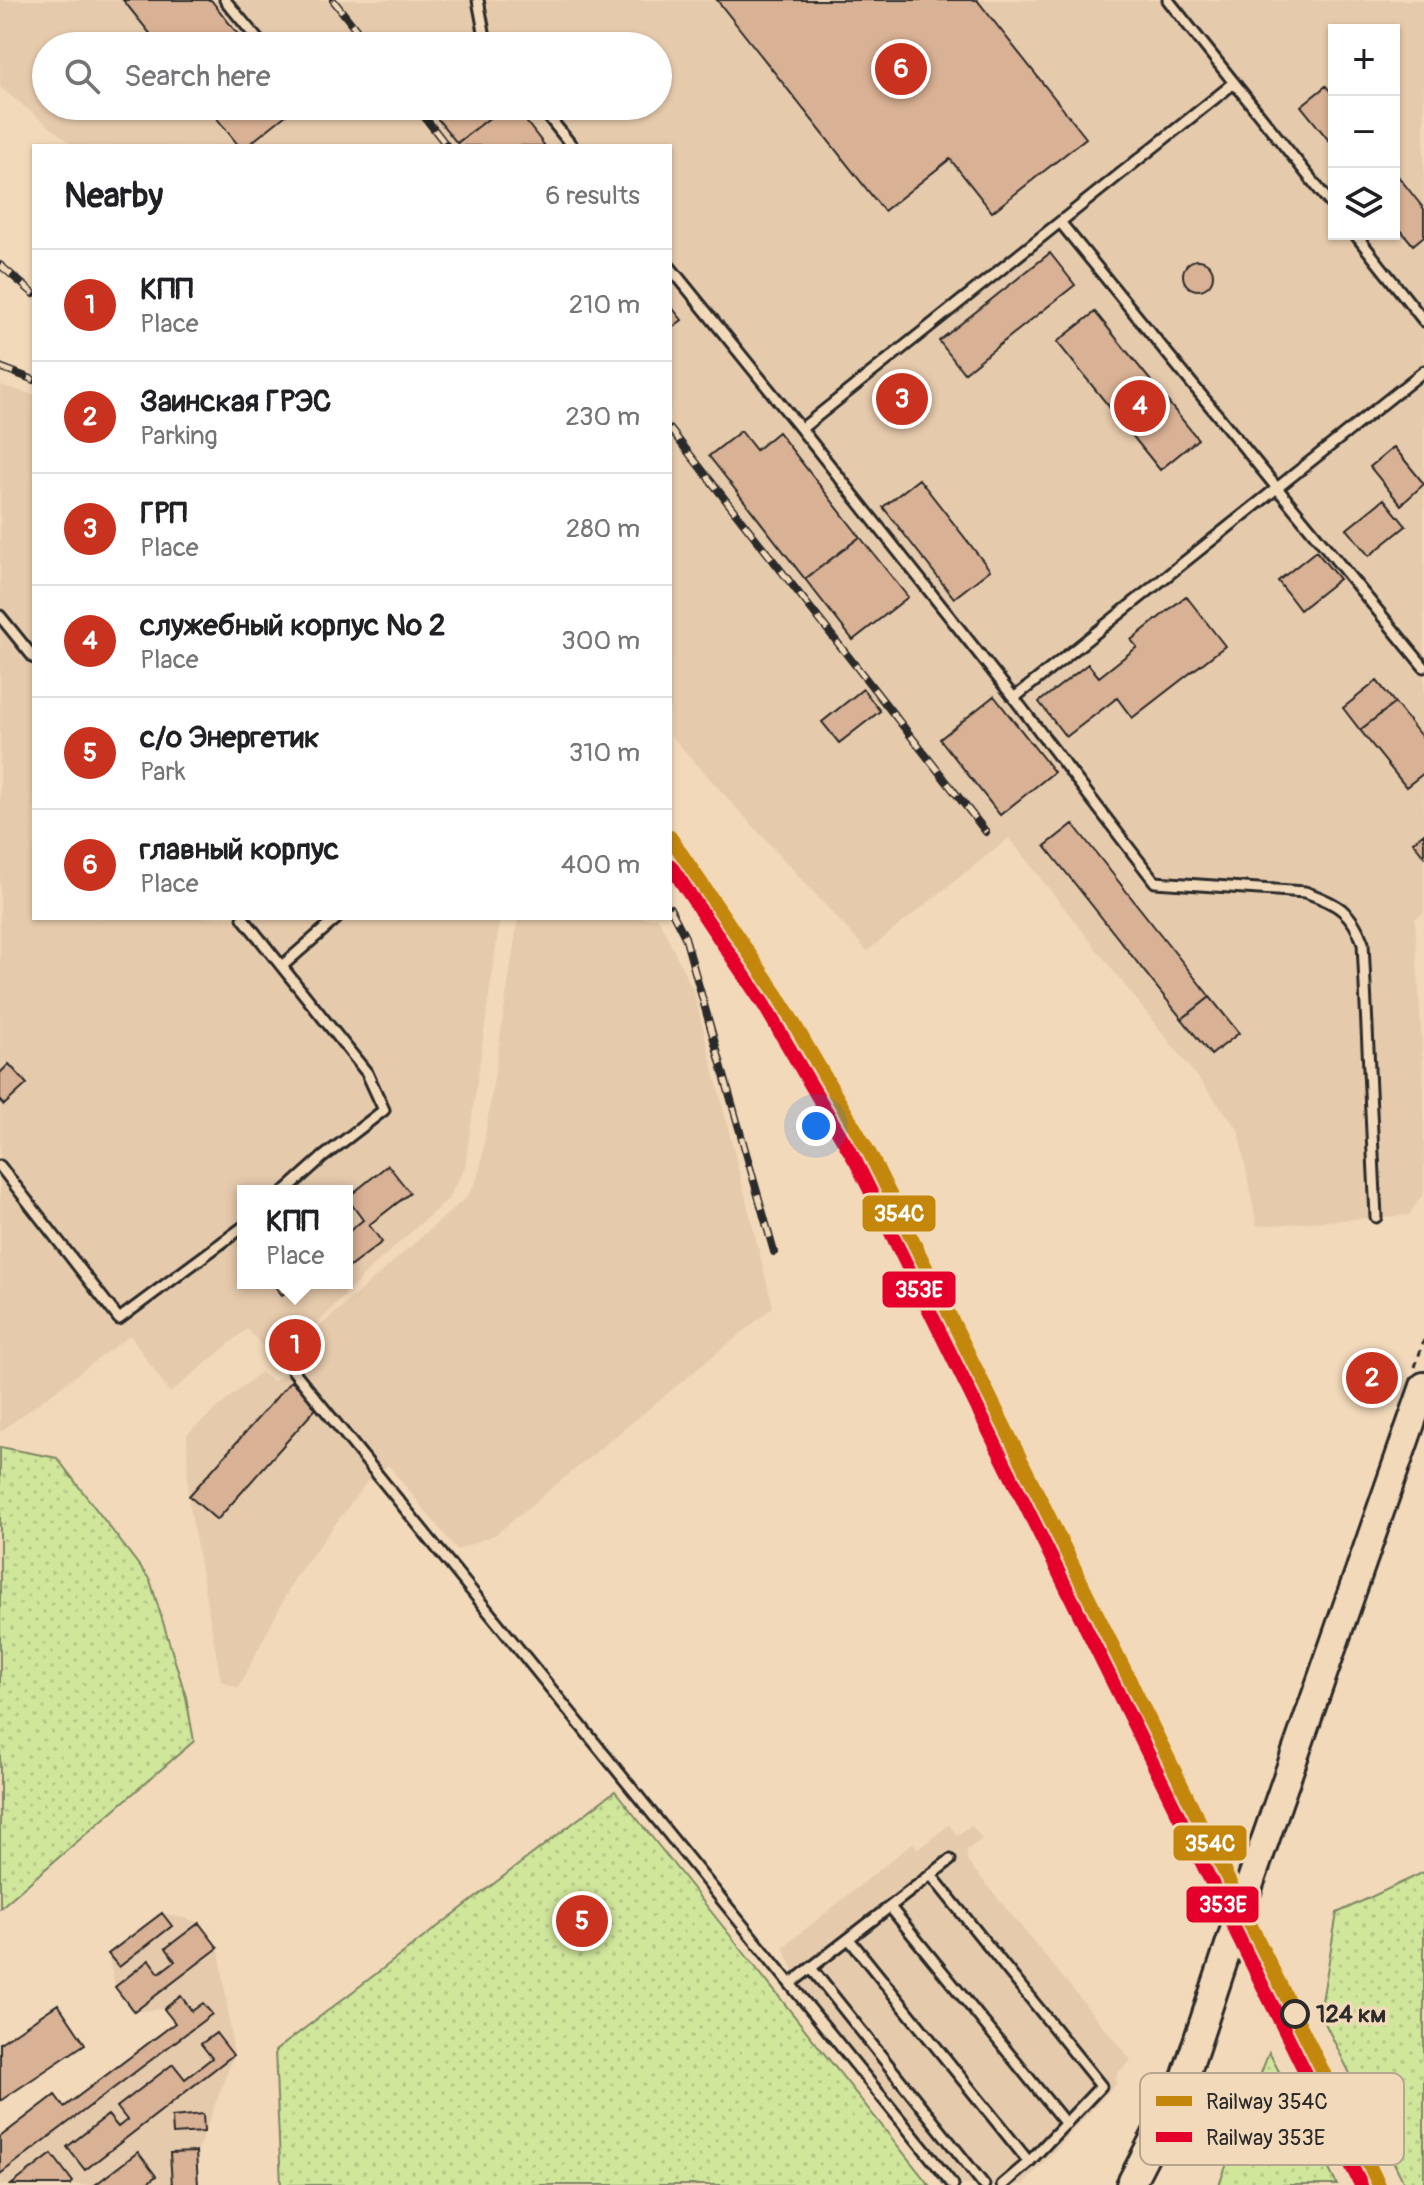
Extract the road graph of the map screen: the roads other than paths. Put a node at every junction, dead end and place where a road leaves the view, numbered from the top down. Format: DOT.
graph roads {
  1 [pos="225,0"];
  2 [pos="478,0"];
  3 [pos="1168,0"];
  4 [pos="251,32"];
  5 [pos="484,32"];
  6 [pos="1234,83"];
  7 [pos="551,120"];
  8 [pos="570,144"];
  9 [pos="1328,200"];
  10 [pos="1060,222"];
  11 [pos="1360,240"];
  12 [pos="672,269"];
  13 [pos="1424,321"];
  14 [pos="1424,371"];
  15 [pos="801,429"];
  16 [pos="1277,488"];
  17 [pos="0,616"];
  18 [pos="32,656"];
  19 [pos="1424,667"];
  20 [pos="1014,698"];
  21 [pos="245,920"];
  22 [pos="335,920"];
  23 [pos="282,966"];
  24 [pos="0,1166"];
  25 [pos="292,1185"];
  26 [pos="1376,1217"];
  27 [pos="237,1231"];
  28 [pos="283,1358"];
  29 [pos="1424,1386"];
  30 [pos="950,1860"];
  31 [pos="931,1875"];
  32 [pos="890,1907"];
  33 [pos="849,1939"];
  34 [pos="811,1968"];
  35 [pos="790,1984"];
  36 [pos="1187,2073"];
  37 [pos="1066,2124"];
  38 [pos="1029,2162"];
  39 [pos="1140,2165"];
  40 [pos="953,2185"];
  41 [pos="984,2185"];
  42 [pos="1002,2185"];
  43 [pos="1130,2185"];
  1 -- 4 [label="lane"];
  2 -- 5 [label="lane"];
  3 -- 6 [label="lane"];
  6 -- 9 [label="lane"];
  6 -- 10 [label="lane"];
  7 -- 8 [label="lane"];
  10 -- 15 [label="lane"];
  10 -- 16 [label="lane"];
  11 -- 13 [label="lane"];
  12 -- 15 [label="lane"];
  14 -- 16 [label="lane"];
  15 -- 20 [label="lane"];
  16 -- 19 [label="lane"];
  16 -- 20 [label="lane"];
  17 -- 18 [label="lane"];
  20 -- 26 [label="lane"];
  21 -- 23 [label="lane"];
  22 -- 23 [label="lane"];
  23 -- 25 [label="lane"];
  24 -- 27 [label="lane"];
  28 -- 35 [label="lane"];
  29 -- 36 [label="street"];
  30 -- 31 [label="lane"];
  31 -- 32 [label="lane"];
  31 -- 37 [label="lane"];
  32 -- 33 [label="lane"];
  32 -- 37 [label="lane"];
  33 -- 34 [label="lane"];
  33 -- 38 [label="lane"];
  34 -- 35 [label="lane"];
  34 -- 41 [label="lane"];
  35 -- 40 [label="lane"];
  37 -- 38 [label="lane"];
  38 -- 42 [label="lane"];
  39 -- 43 [label="street"];
}
